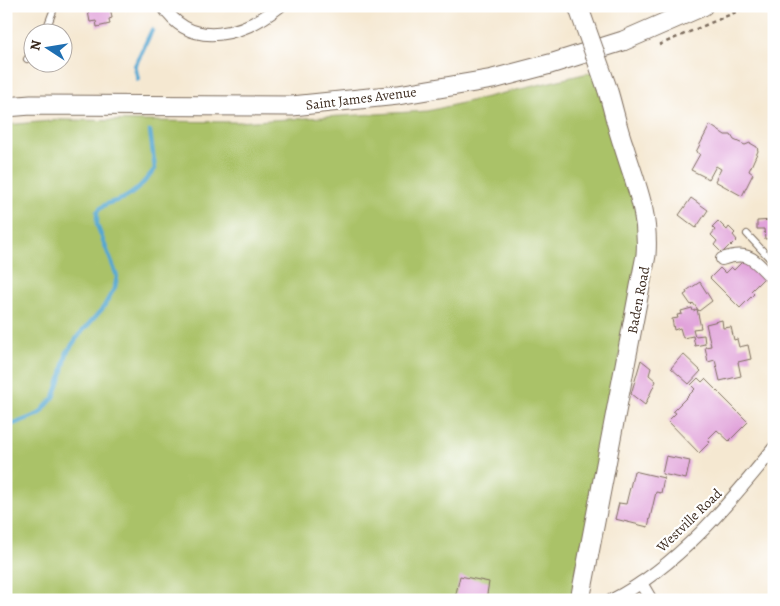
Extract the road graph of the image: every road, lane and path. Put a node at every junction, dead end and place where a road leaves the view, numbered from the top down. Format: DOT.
graph roads {
  1 [pos="54,6"];
  2 [pos="163,6"];
  3 [pos="280,6"];
  4 [pos="578,6"];
  5 [pos="703,6"];
  6 [pos="48,22"];
  7 [pos="6,107"];
  8 [pos="747,234"];
  9 [pos="722,260"];
  10 [pos="774,263"];
  11 [pos="774,280"];
  12 [pos="774,448"];
  13 [pos="641,583"];
  14 [pos="580,600"];
  15 [pos="612,600"];
  16 [pos="651,600"];
  1 -- 6 [label="lane"];
  2 -- 3 [label="street"];
  4 -- 14 [label="main road, Baden Road, bridge"];
  5 -- 7 [label="main road, Saint James Avenue"];
  8 -- 10 [label="lane"];
  9 -- 11 [label="street"];
  12 -- 13 [label="street, Westville Road"];
  13 -- 15 [label="street, Westville Road"];
  13 -- 16 [label="street"];
}
